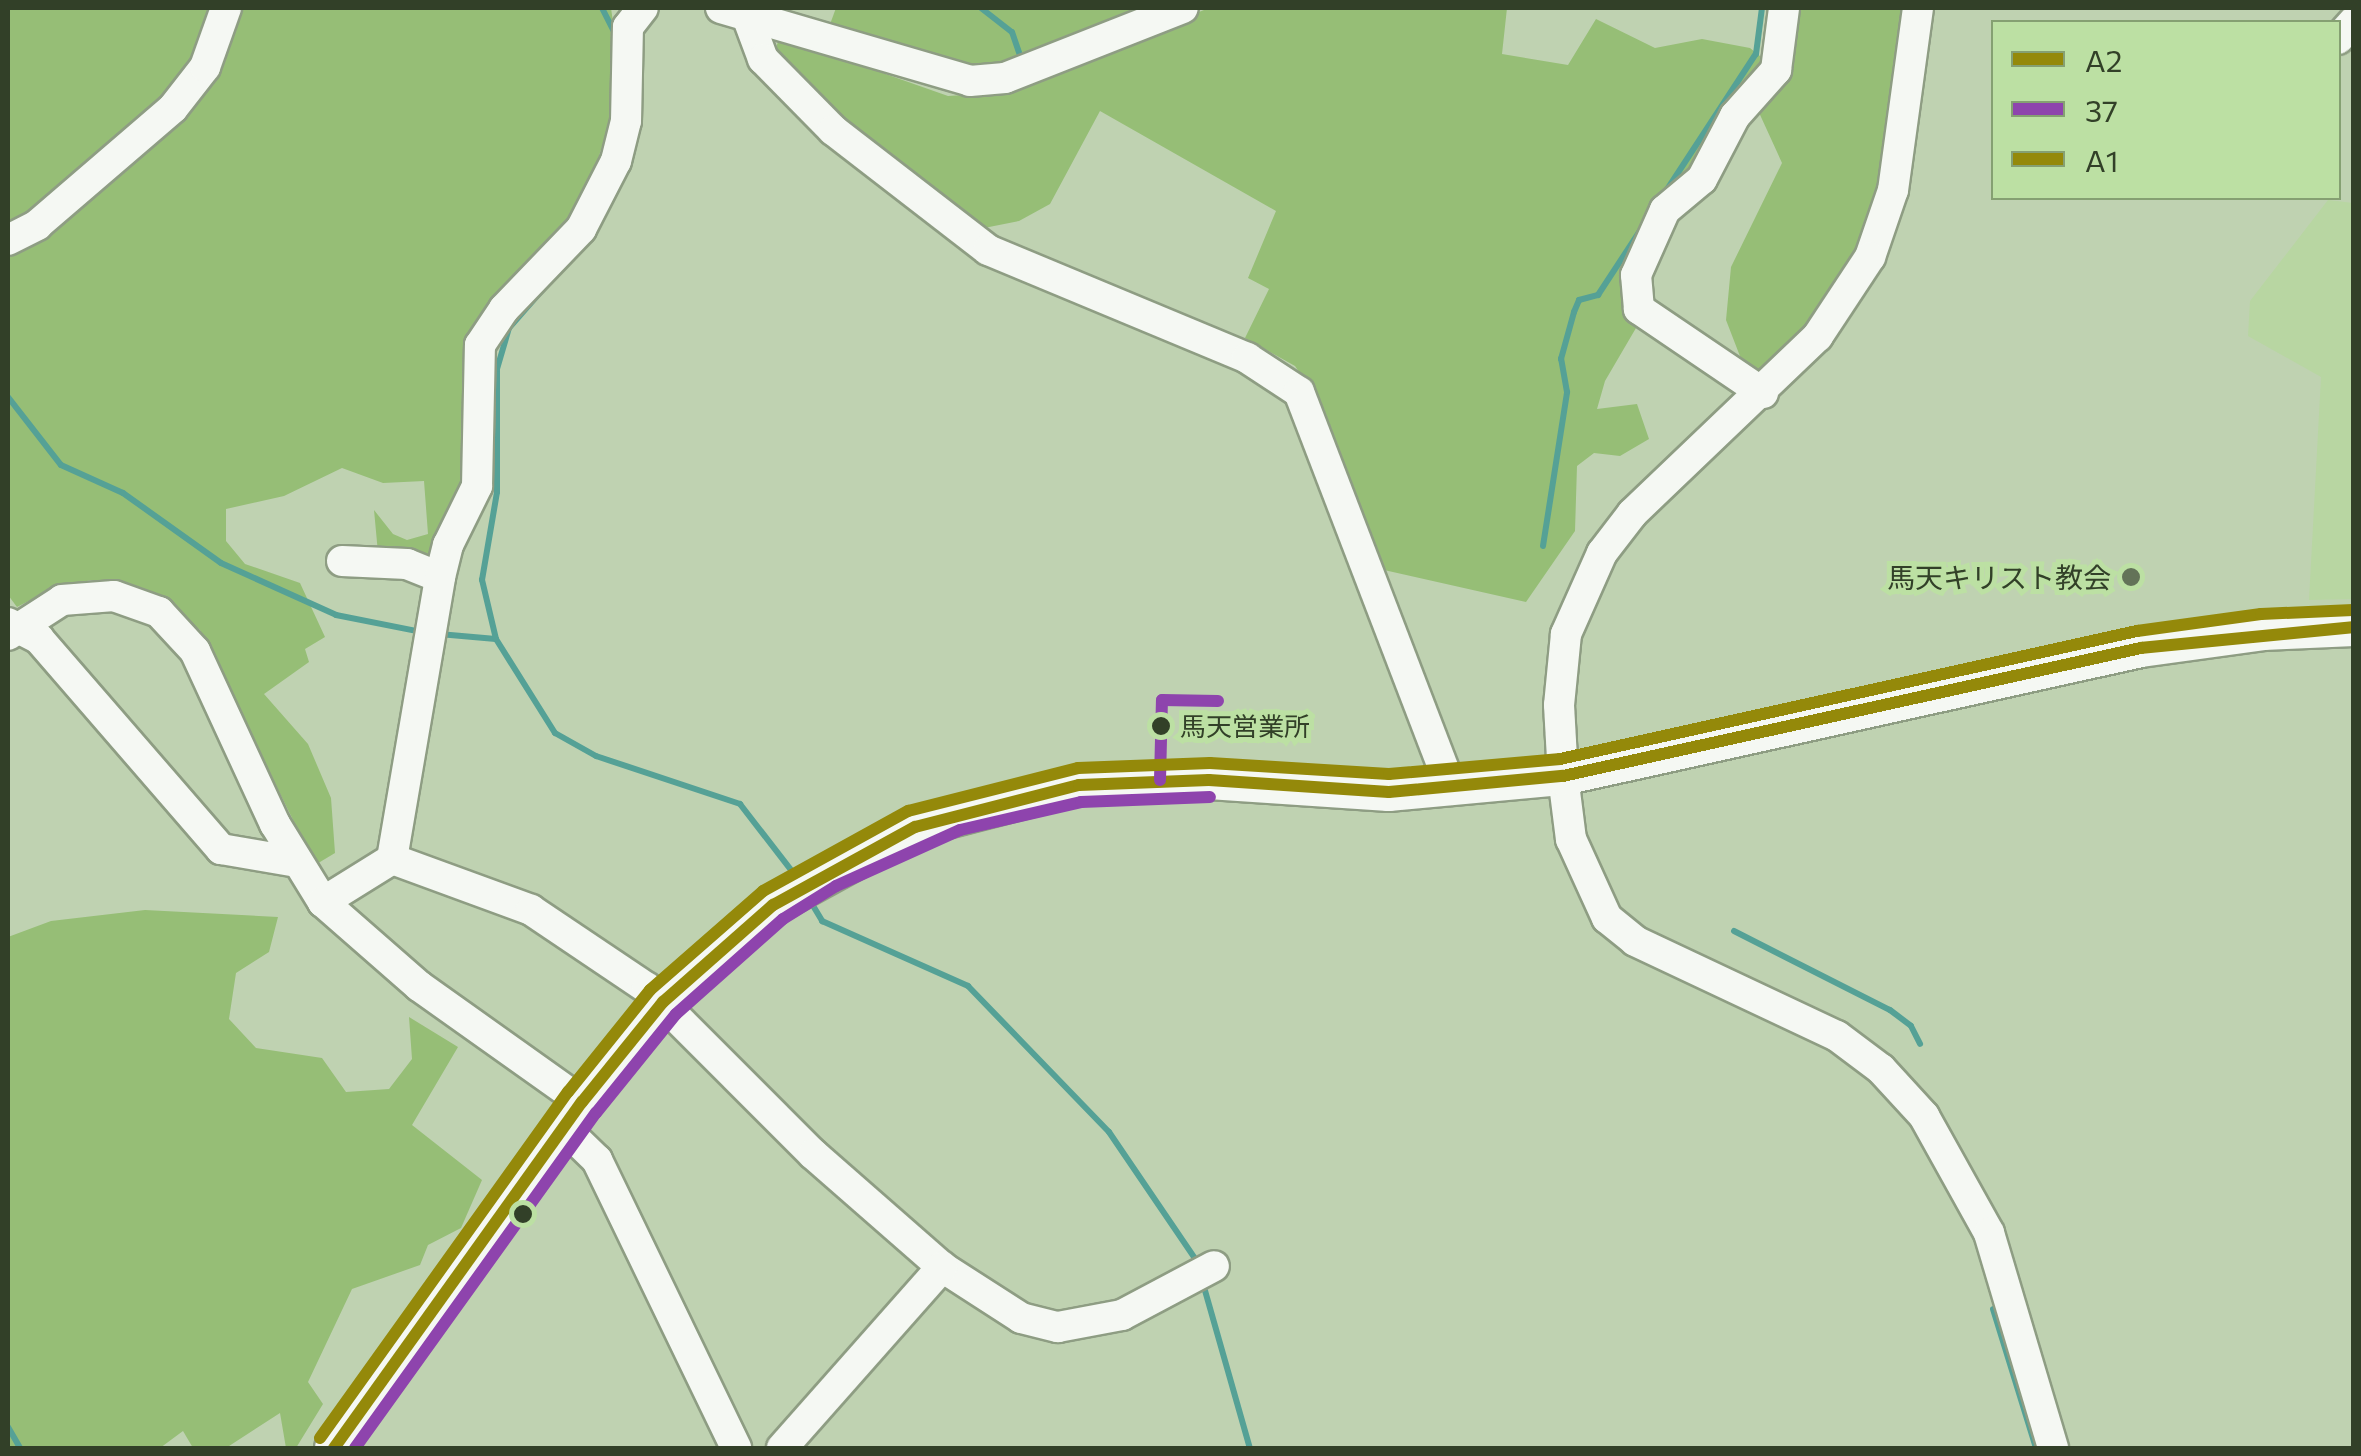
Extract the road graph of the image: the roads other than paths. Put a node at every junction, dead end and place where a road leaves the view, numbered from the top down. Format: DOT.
graph roads {
  1 [pos="226,8"];
  2 [pos="1183,8"];
  3 [pos="1784,8"];
  4 [pos="1918,8"];
  5 [pos="734,12"];
  6 [pos="636,17"];
  7 [pos="8,240"];
  8 [pos="1763,393"];
  9 [pos="342,561"];
  10 [pos="440,578"];
  11 [pos="2354,626"];
  12 [pos="9,630"];
  13 [pos="1563,776"];
  14 [pos="1452,790"];
  15 [pos="392,860"];
  16 [pos="298,862"];
  17 [pos="323,902"];
  18 [pos="663,1002"];
  19 [pos="573,1115"];
  20 [pos="942,1267"];
  21 [pos="1204,1272"];
  22 [pos="334,1448"];
  23 [pos="736,1448"];
  24 [pos="782,1448"];
  25 [pos="2053,1448"];
  1 -- 7 [label="street"];
  2 -- 5 [label="street"];
  3 -- 8 [label="street"];
  4 -- 8 [label="street"];
  5 -- 14 [label="street"];
  6 -- 10 [label="street"];
  8 -- 13 [label="street"];
  9 -- 10 [label="street"];
  10 -- 15 [label="street"];
  11 -- 13 [label="main road"];
  12 -- 16 [label="street"];
  12 -- 16 [label="street"];
  13 -- 14 [label="main road"];
  13 -- 25 [label="street"];
  14 -- 18 [label="main road"];
  15 -- 17 [label="street"];
  15 -- 18 [label="street"];
  16 -- 17 [label="street"];
  17 -- 19 [label="street"];
  18 -- 19 [label="main road"];
  18 -- 20 [label="street"];
  19 -- 22 [label="main road"];
  19 -- 23 [label="street"];
  20 -- 21 [label="street"];
  20 -- 24 [label="street"];
}
